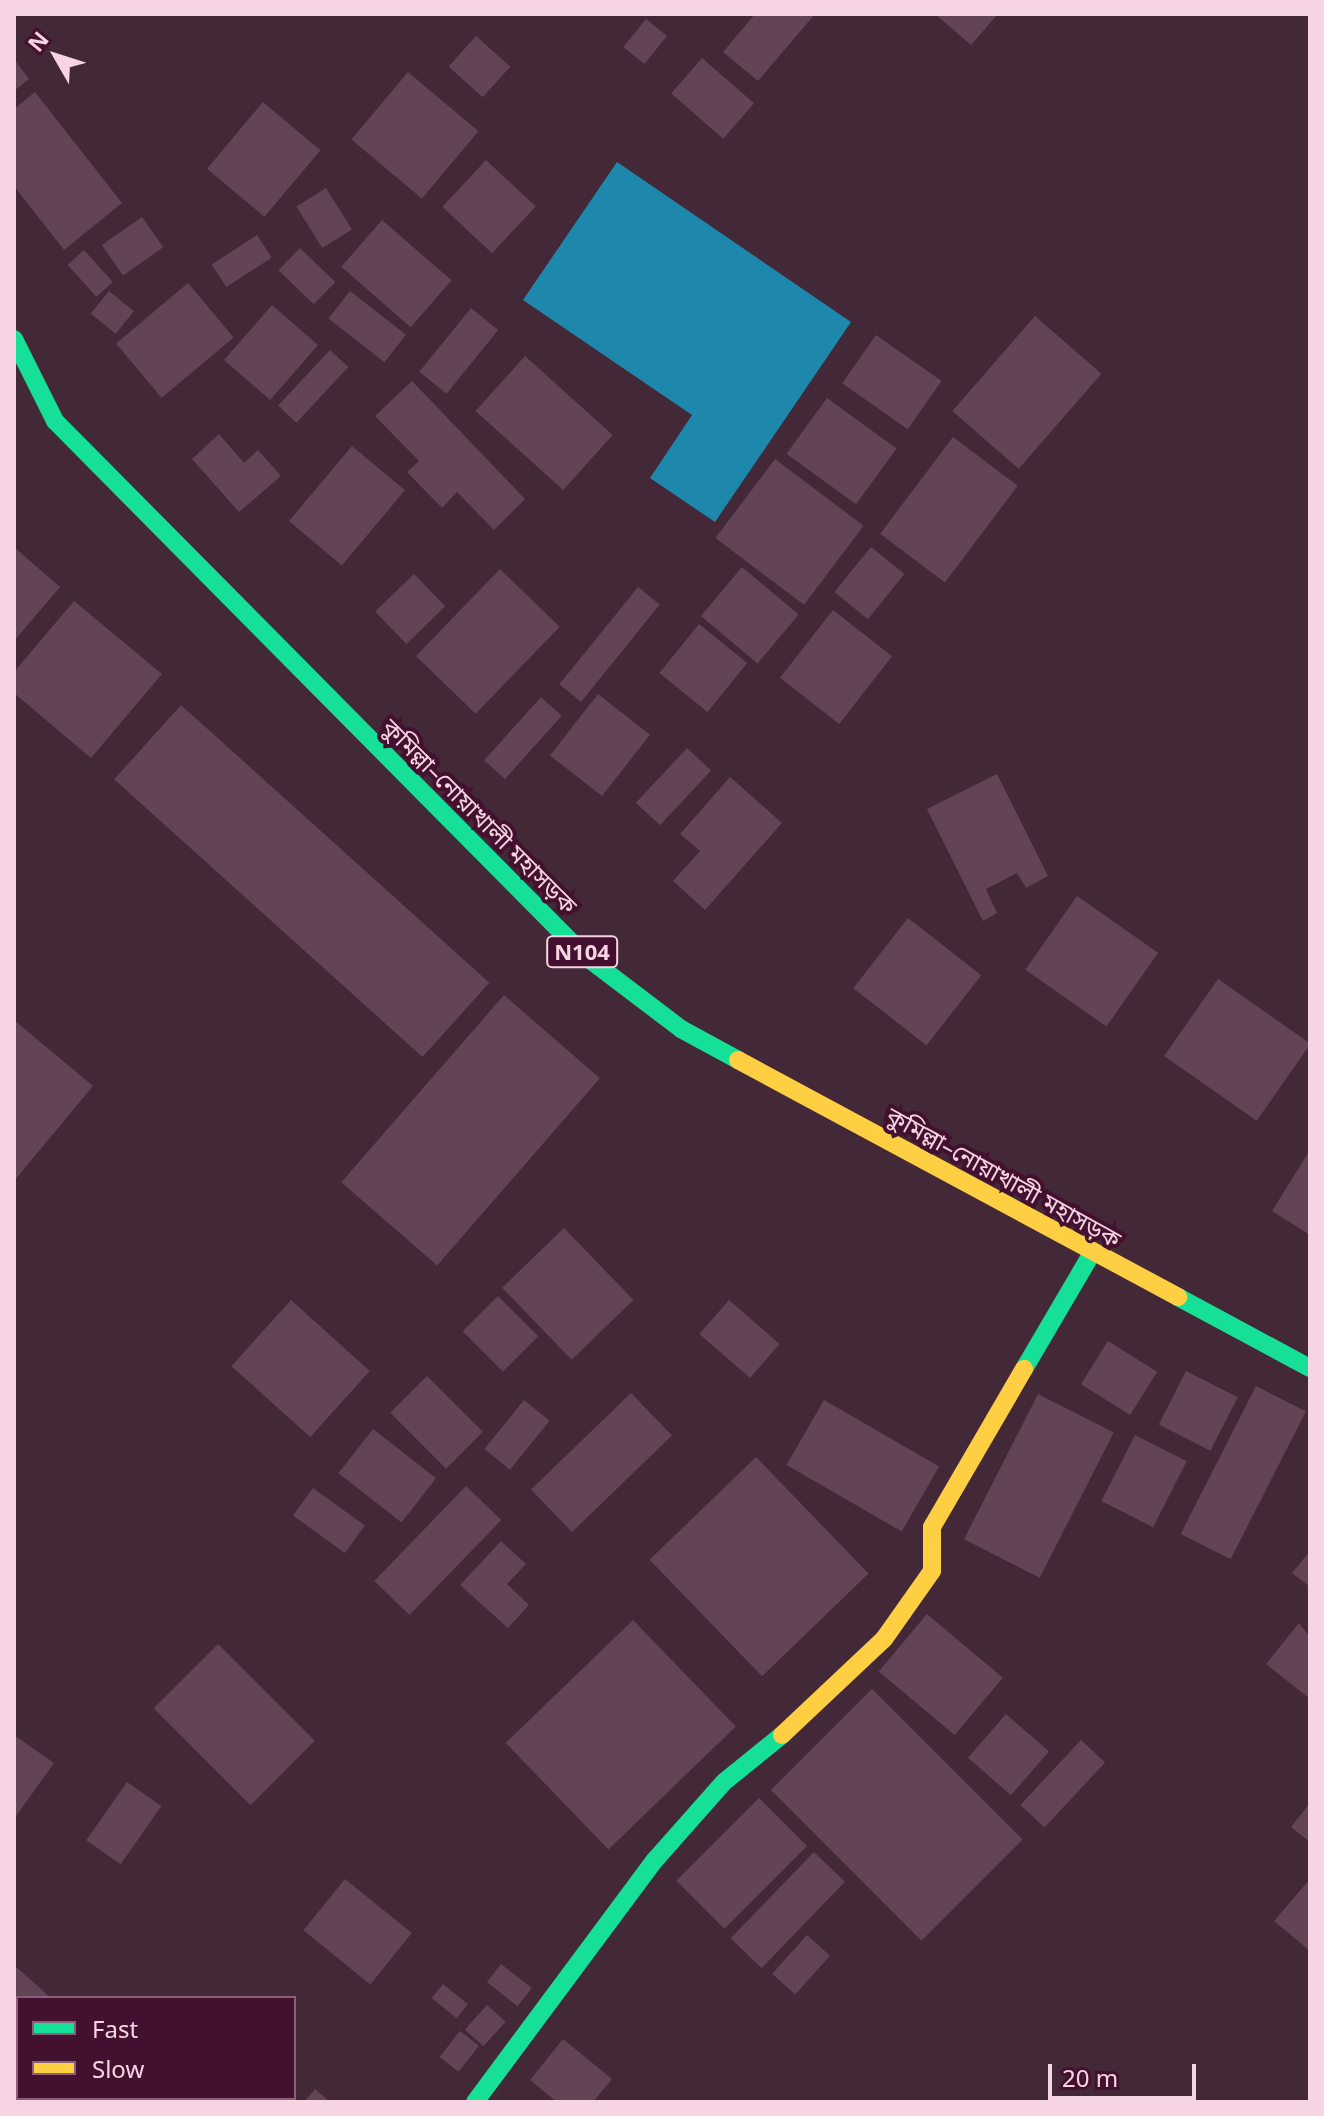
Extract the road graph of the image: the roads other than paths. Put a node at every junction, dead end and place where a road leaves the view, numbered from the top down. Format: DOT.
graph roads {
  1 [pos="14,339"];
  2 [pos="1092,1253"];
  3 [pos="1310,1368"];
  4 [pos="475,2102"];
  1 -- 2 [label="main road, কুমিল্লা–নোয়াখালী মহাসড়ক / N104"];
  2 -- 3 [label="main road, কুমিল্লা–নোয়াখালী মহাসড়ক / N104"];
  2 -- 4 [label="main road"];
}
